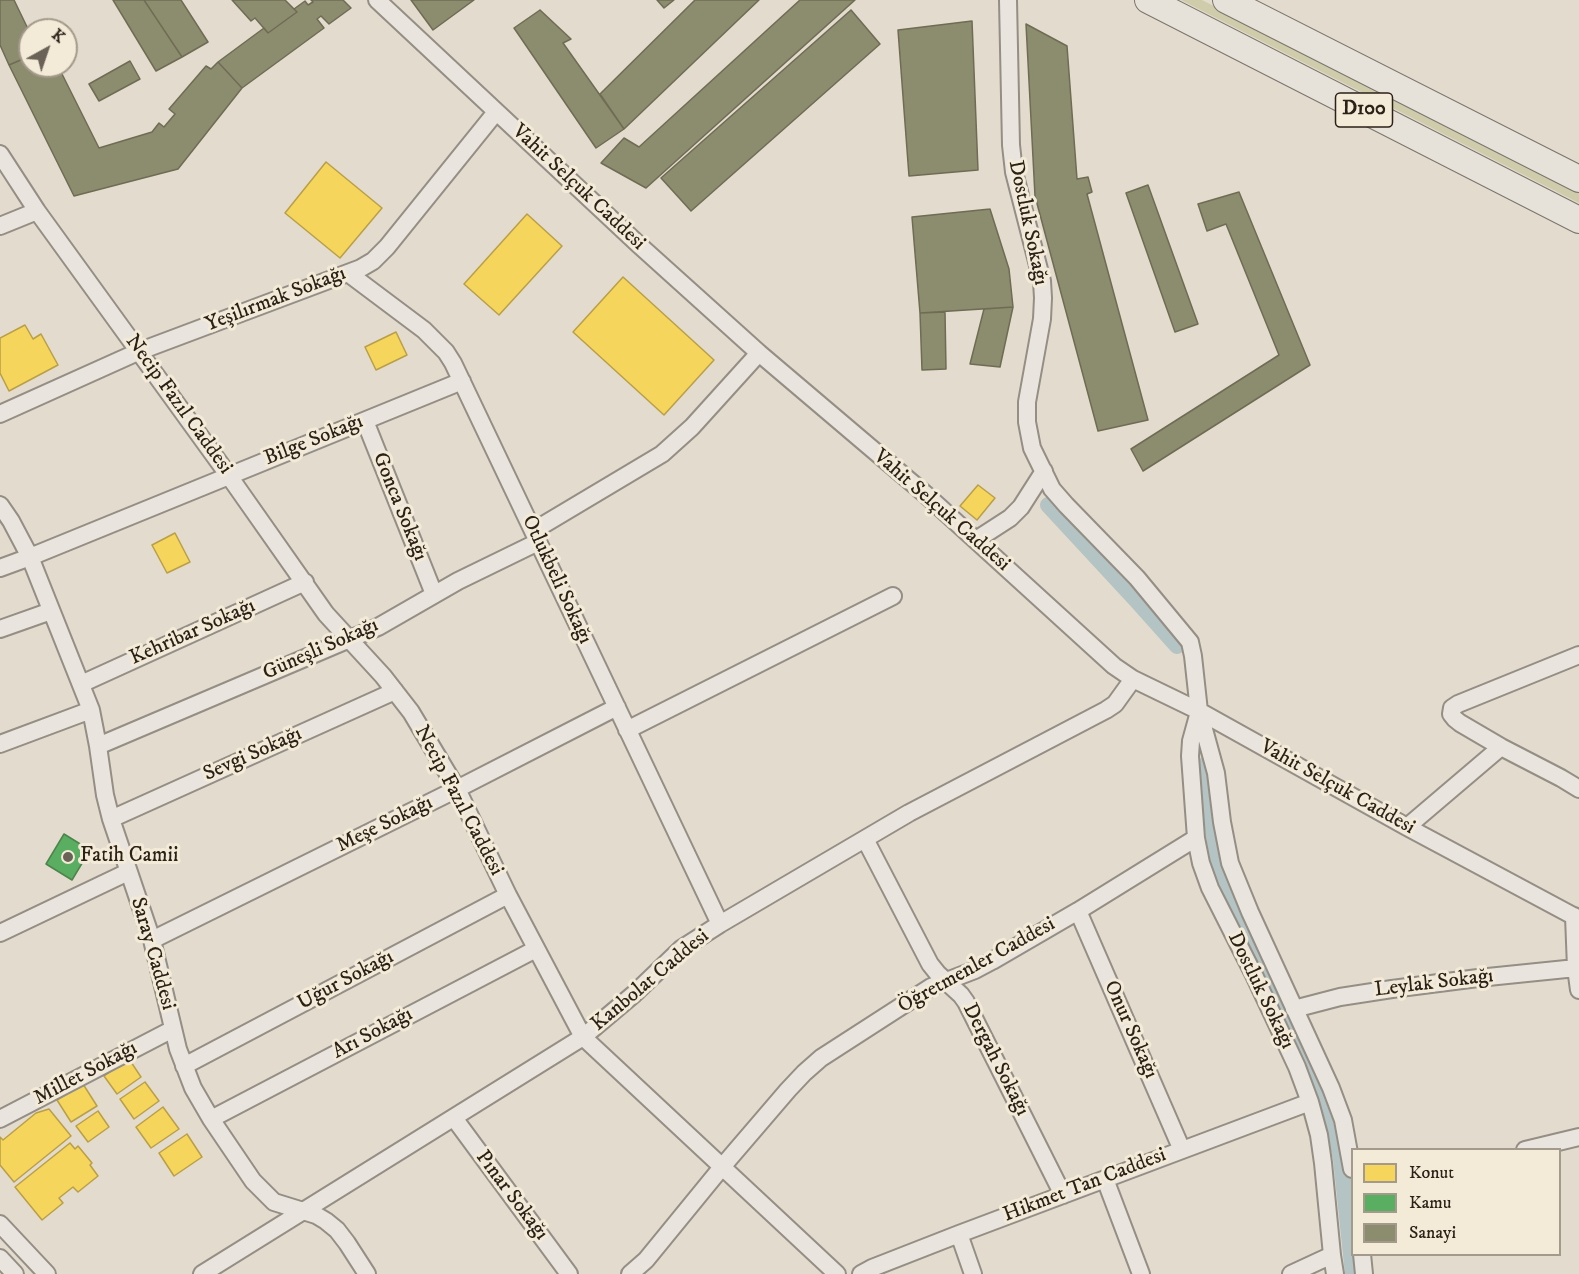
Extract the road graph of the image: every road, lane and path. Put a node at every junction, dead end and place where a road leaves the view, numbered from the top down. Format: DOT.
graph roads {
  1 [pos="376,0"];
  2 [pos="1008,0"];
  3 [pos="1148,0"];
  4 [pos="1226,0"];
  5 [pos="496,112"];
  6 [pos="0,154"];
  7 [pos="1579,179"];
  8 [pos="37,211"];
  9 [pos="1579,220"];
  10 [pos="0,226"];
  11 [pos="348,273"];
  12 [pos="140,351"];
  13 [pos="759,353"];
  14 [pos="462,381"];
  15 [pos="0,414"];
  16 [pos="365,421"];
  17 [pos="1044,471"];
  18 [pos="229,476"];
  19 [pos="0,505"];
  20 [pos="536,537"];
  21 [pos="976,540"];
  22 [pos="30,557"];
  23 [pos="0,568"];
  24 [pos="305,582"];
  25 [pos="434,594"];
  26 [pos="893,596"];
  27 [pos="51,611"];
  28 [pos="0,629"];
  29 [pos="349,640"];
  30 [pos="1579,654"];
  31 [pos="1133,679"];
  32 [pos="81,684"];
  33 [pos="395,691"];
  34 [pos="617,707"];
  35 [pos="91,710"];
  36 [pos="1199,711"];
  37 [pos="627,730"];
  38 [pos="0,744"];
  39 [pos="98,746"];
  40 [pos="1501,747"];
  41 [pos="1575,781"];
  42 [pos="457,789"];
  43 [pos="111,819"];
  44 [pos="1407,827"];
  45 [pos="1196,838"];
  46 [pos="865,839"];
  47 [pos="128,872"];
  48 [pos="508,896"];
  49 [pos="1078,911"];
  50 [pos="1576,918"];
  51 [pos="720,924"];
  52 [pos="0,933"];
  53 [pos="152,940"];
  54 [pos="536,949"];
  55 [pos="1576,968"];
  56 [pos="946,981"];
  57 [pos="1579,990"];
  58 [pos="1294,1009"];
  59 [pos="173,1029"];
  60 [pos="583,1037"];
  61 [pos="184,1066"];
  62 [pos="1310,1102"];
  63 [pos="454,1118"];
  64 [pos="0,1119"];
  65 [pos="211,1119"];
  66 [pos="1579,1137"];
  67 [pos="1530,1148"];
  68 [pos="1182,1150"];
  69 [pos="1351,1159"];
  70 [pos="722,1167"];
  71 [pos="1105,1179"];
  72 [pos="1063,1195"];
  73 [pos="304,1211"];
  74 [pos="0,1224"];
  75 [pos="959,1234"];
  76 [pos="1332,1255"];
  77 [pos="1362,1256"];
  78 [pos="0,1258"];
  79 [pos="15,1274"];
  80 [pos="47,1274"];
  81 [pos="202,1274"];
  82 [pos="368,1274"];
  83 [pos="569,1274"];
  84 [pos="630,1274"];
  85 [pos="837,1274"];
  86 [pos="861,1274"];
  87 [pos="973,1274"];
  88 [pos="1141,1274"];
  89 [pos="1291,1274"];
  90 [pos="1335,1274"];
  91 [pos="1364,1274"];
  1 -- 5 [label="street, Vahit Selçuk Caddesi"];
  2 -- 17 [label="street, Dostluk Sokağı"];
  3 -- 9 [label="highway, D100"];
  4 -- 7 [label="highway, D100"];
  5 -- 11 [label="street, Yeşilırmak Sokağı"];
  5 -- 13 [label="street, Vahit Selçuk Caddesi"];
  6 -- 8 [label="street, Necip Fazıl Caddesi"];
  8 -- 10 [label="street"];
  8 -- 12 [label="street, Necip Fazıl Caddesi"];
  11 -- 12 [label="street, Yeşilırmak Sokağı"];
  11 -- 14 [label="street, Otlukbeli Sokağı"];
  12 -- 15 [label="street, Yeşilırmak Sokağı"];
  12 -- 18 [label="street, Necip Fazıl Caddesi"];
  13 -- 20 [label="street, Güneşli Sokağı"];
  13 -- 21 [label="street, Vahit Selçuk Caddesi"];
  14 -- 16 [label="street, Bilge Sokağı"];
  14 -- 20 [label="street, Otlukbeli Sokağı"];
  16 -- 18 [label="street, Bilge Sokağı"];
  16 -- 25 [label="street, Gonca Sokağı"];
  17 -- 21 [label="street"];
  17 -- 36 [label="street, Dostluk Sokağı"];
  18 -- 22 [label="street, Bilge Sokağı"];
  18 -- 24 [label="street, Necip Fazıl Caddesi"];
  19 -- 22 [label="street, Saray Caddesi"];
  20 -- 25 [label="street, Güneşli Sokağı"];
  20 -- 34 [label="street, Otlukbeli Sokağı"];
  21 -- 31 [label="street, Vahit Selçuk Caddesi"];
  22 -- 23 [label="street, Bilge Sokağı"];
  22 -- 27 [label="street, Saray Caddesi"];
  24 -- 29 [label="street, Necip Fazıl Caddesi"];
  24 -- 32 [label="street, Kehribar Sokağı"];
  25 -- 29 [label="street, Güneşli Sokağı"];
  26 -- 37 [label="street"];
  27 -- 28 [label="street"];
  27 -- 32 [label="street, Saray Caddesi"];
  29 -- 33 [label="street, Necip Fazıl Caddesi"];
  29 -- 39 [label="street, Güneşli Sokağı"];
  30 -- 40 [label="street"];
  31 -- 36 [label="street, Vahit Selçuk Caddesi"];
  31 -- 46 [label="street, Kanbolat Caddesi"];
  32 -- 35 [label="street, Saray Caddesi"];
  33 -- 42 [label="street, Necip Fazıl Caddesi"];
  33 -- 43 [label="street, Sevgi Sokağı"];
  34 -- 37 [label="street, Otlukbeli Sokağı"];
  34 -- 42 [label="street, Meşe Sokağı"];
  35 -- 38 [label="street"];
  35 -- 39 [label="street, Saray Caddesi"];
  36 -- 44 [label="street, Vahit Selçuk Caddesi"];
  36 -- 45 [label="street, Dostluk Sokağı"];
  36 -- 58 [label="street, Dostluk Sokağı"];
  37 -- 51 [label="street, Otlukbeli Sokağı"];
  39 -- 43 [label="street, Saray Caddesi"];
  40 -- 41 [label="street"];
  40 -- 44 [label="street"];
  42 -- 48 [label="street, Necip Fazıl Caddesi"];
  42 -- 53 [label="street, Meşe Sokağı"];
  43 -- 47 [label="street, Saray Caddesi"];
  44 -- 50 [label="street, Vahit Selçuk Caddesi"];
  45 -- 49 [label="street, Öğretmenler Caddesi"];
  45 -- 62 [label="street, Dostluk Sokağı"];
  46 -- 51 [label="street, Kanbolat Caddesi"];
  46 -- 56 [label="street, Dergah Sokağı"];
  47 -- 52 [label="street"];
  47 -- 53 [label="street, Saray Caddesi"];
  48 -- 54 [label="street, Necip Fazıl Caddesi"];
  48 -- 61 [label="street, Uğur Sokağı"];
  49 -- 56 [label="street, Öğretmenler Caddesi"];
  49 -- 68 [label="street, Onur Sokağı"];
  50 -- 55 [label="street"];
  51 -- 60 [label="street, Kanbolat Caddesi"];
  53 -- 59 [label="street, Saray Caddesi"];
  54 -- 60 [label="street, Necip Fazıl Caddesi"];
  54 -- 65 [label="street, Arı Sokağı"];
  55 -- 57 [label="street"];
  55 -- 58 [label="street, Leylak Sokağı"];
  56 -- 70 [label="street, Öğretmenler Caddesi"];
  56 -- 72 [label="street, Dergah Sokağı"];
  58 -- 69 [label="street, Dostluk Sokağı"];
  59 -- 61 [label="street, Saray Caddesi"];
  59 -- 64 [label="street, Millet Sokağı"];
  60 -- 63 [label="street, Kanbolat Caddesi"];
  60 -- 70 [label="street, Necip Fazıl Caddesi"];
  61 -- 65 [label="street, Saray Caddesi"];
  62 -- 68 [label="street, Hikmet Tan Caddesi"];
  62 -- 76 [label="street, Dostluk Sokağı"];
  63 -- 73 [label="street, Kanbolat Caddesi"];
  63 -- 83 [label="street, Pınar Sokağı"];
  65 -- 73 [label="street, Saray Caddesi"];
  66 -- 67 [label="street"];
  68 -- 71 [label="street, Hikmet Tan Caddesi"];
  70 -- 84 [label="street, Öğretmenler Caddesi"];
  70 -- 85 [label="street, Necip Fazıl Caddesi"];
  71 -- 72 [label="street, Hikmet Tan Caddesi"];
  71 -- 88 [label="street"];
  72 -- 75 [label="street, Hikmet Tan Caddesi"];
  73 -- 81 [label="street, Kanbolat Caddesi"];
  73 -- 82 [label="street, Saray Caddesi"];
  74 -- 80 [label="street"];
  75 -- 86 [label="street, Hikmet Tan Caddesi"];
  75 -- 87 [label="street"];
  76 -- 89 [label="street"];
  76 -- 90 [label="street, Dostluk Sokağı"];
  77 -- 91 [label="street"];
  78 -- 79 [label="street"];
}
